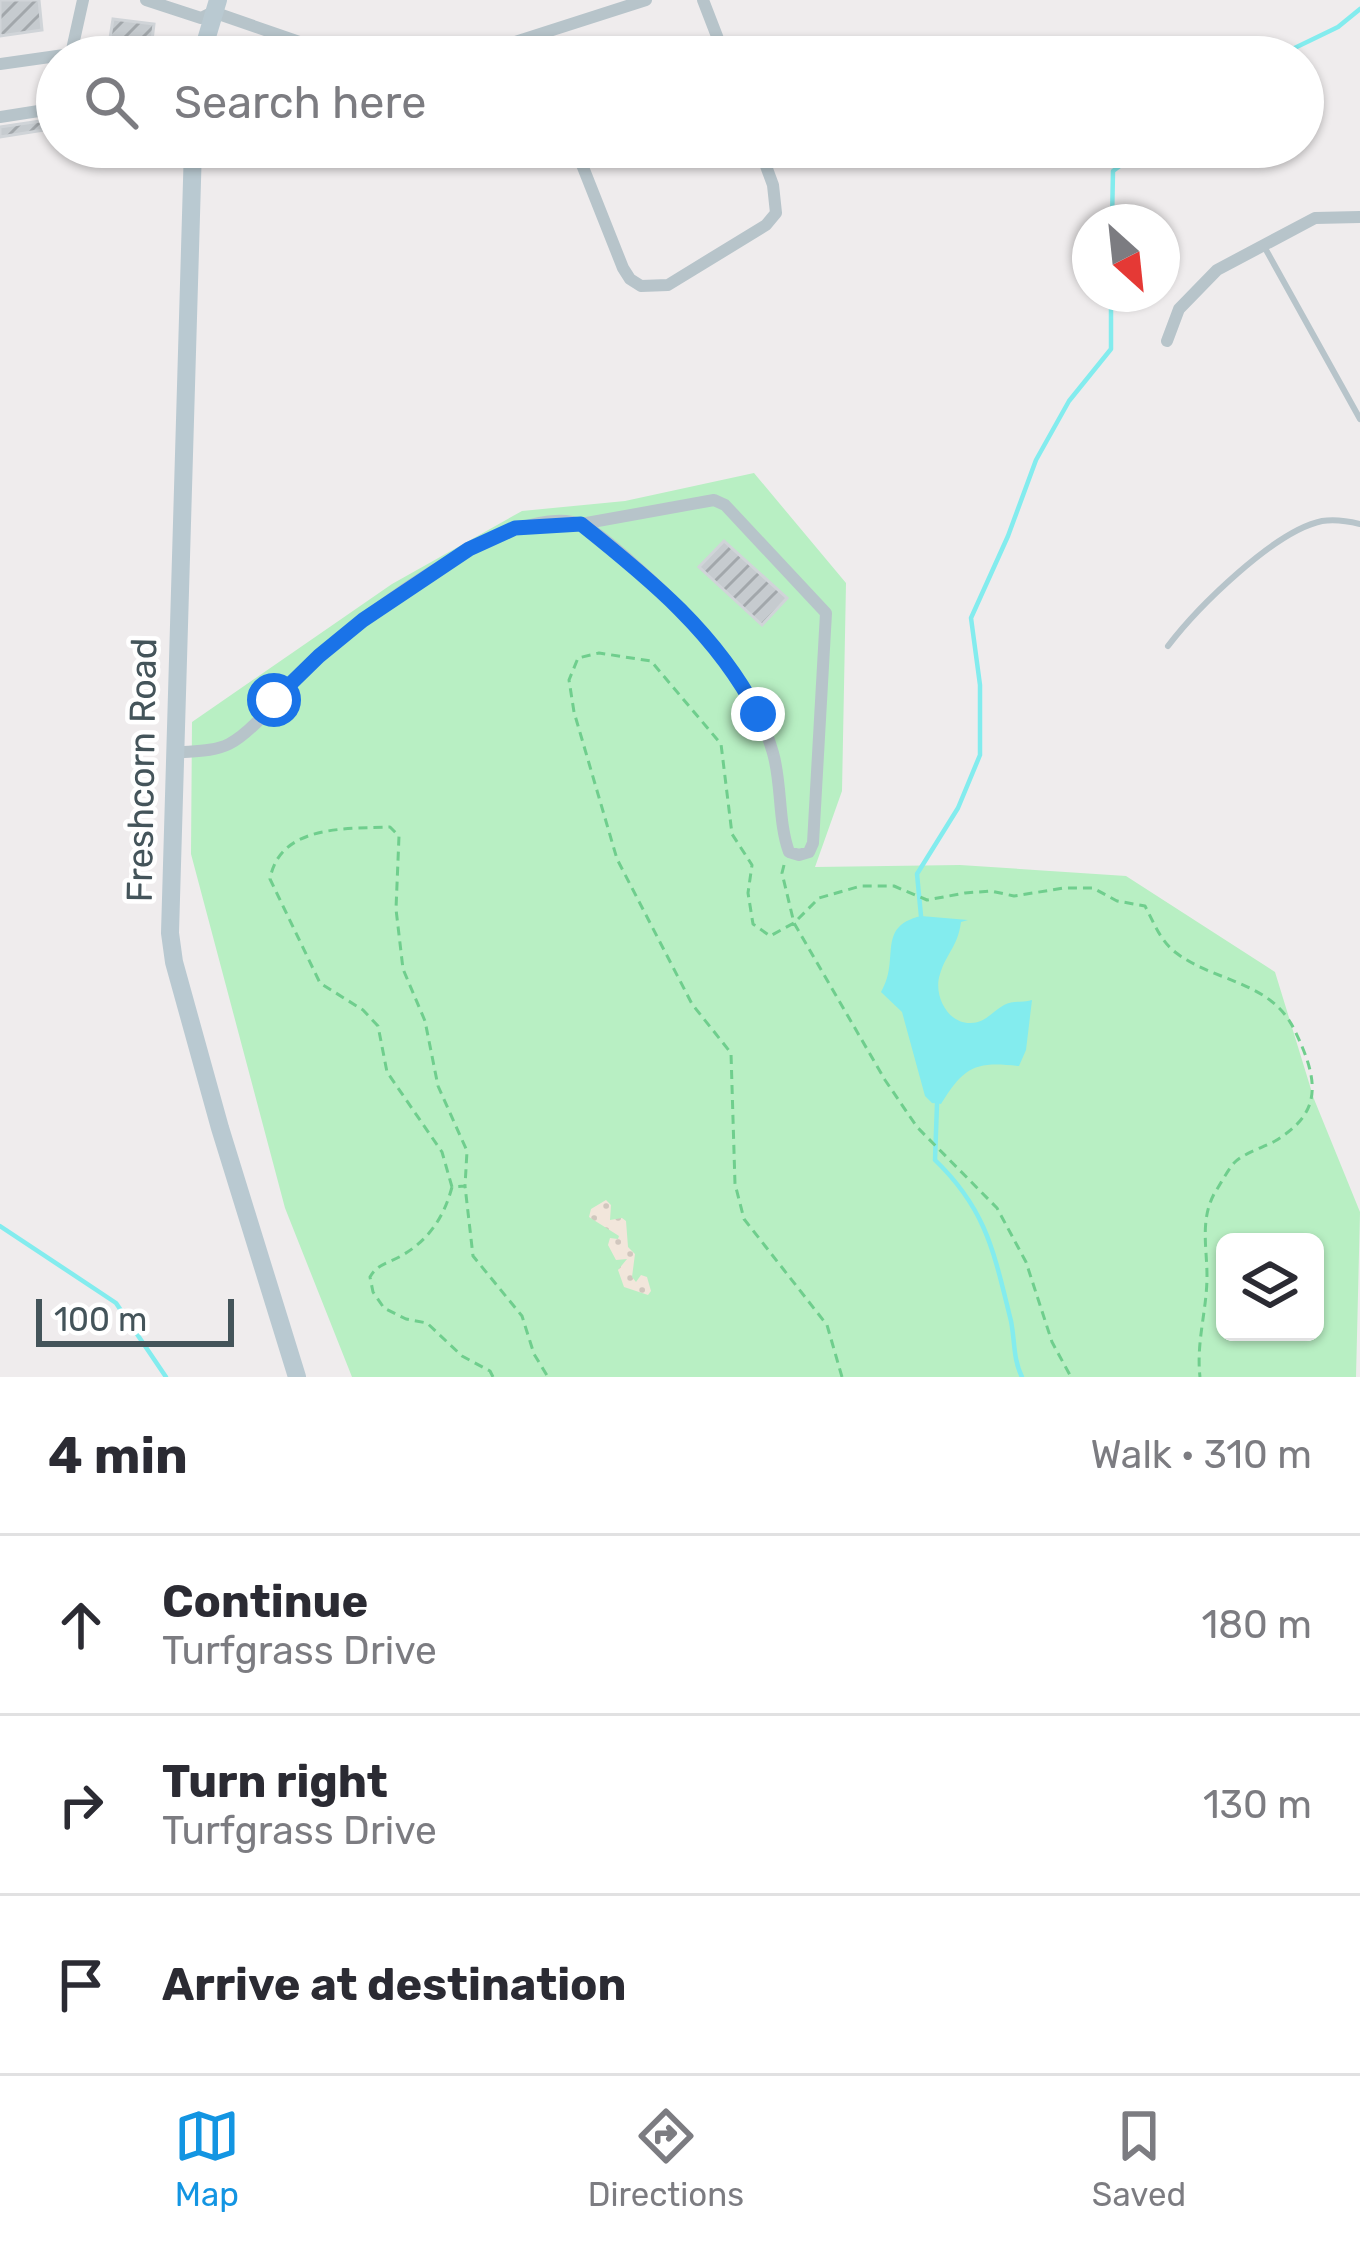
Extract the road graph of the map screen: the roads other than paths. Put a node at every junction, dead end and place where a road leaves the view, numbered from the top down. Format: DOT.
graph roads {
  1 [pos="82,0"];
  2 [pos="146,0"];
  3 [pos="646,0"];
  4 [pos="703,0"];
  5 [pos="212,4"];
  6 [pos="75,36"];
  7 [pos="205,36"];
  8 [pos="282,36"];
  9 [pos="541,36"];
  10 [pos="717,36"];
  11 [pos="36,60"];
  12 [pos="0,64"];
  13 [pos="36,111"];
  14 [pos="0,117"];
  15 [pos="193,168"];
  16 [pos="583,168"];
  17 [pos="767,168"];
  18 [pos="1360,217"];
  19 [pos="1264,245"];
  20 [pos="1167,341"];
  21 [pos="1360,419"];
  22 [pos="581,524"];
  23 [pos="1360,524"];
  24 [pos="1168,646"];
  25 [pos="175,753"];
  26 [pos="297,1377"];
  1 -- 6 [label="street"];
  2 -- 5 [label="street"];
  3 -- 9 [label="street"];
  4 -- 10 [label="street"];
  5 -- 7 [label="street"];
  5 -- 8 [label="street"];
  11 -- 12 [label="street"];
  13 -- 14 [label="street"];
  15 -- 25 [label="street, Freshcorn Road"];
  16 -- 17 [label="street"];
  18 -- 19 [label="street"];
  19 -- 20 [label="street"];
  19 -- 21 [label="lane"];
  22 -- 22 [label="street"];
  22 -- 25 [label="street"];
  23 -- 24 [label="lane"];
  25 -- 26 [label="street, Freshcorn Road"];
}
